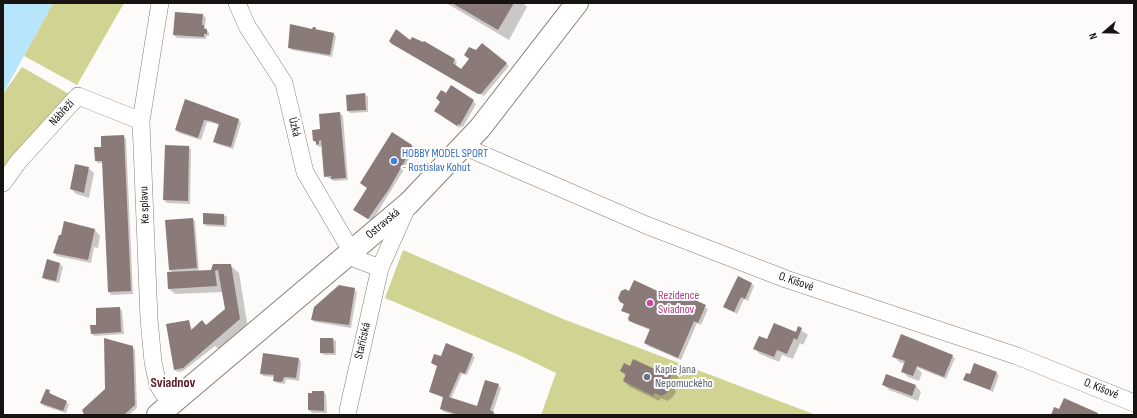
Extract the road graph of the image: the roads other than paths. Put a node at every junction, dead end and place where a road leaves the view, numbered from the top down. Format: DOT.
graph roads {
  1 [pos="160,3"];
  2 [pos="237,3"];
  3 [pos="576,3"];
  4 [pos="141,121"];
  5 [pos="463,146"];
  6 [pos="3,183"];
  7 [pos="409,203"];
  8 [pos="352,250"];
  9 [pos="380,268"];
  10 [pos="1134,403"];
  11 [pos="164,410"];
  12 [pos="348,415"];
  1 -- 4 [label="street, Ke splavu"];
  2 -- 8 [label="street, Úzká"];
  3 -- 5 [label="street, Ostravská"];
  4 -- 6 [label="street, Nábřeží"];
  4 -- 11 [label="street, Ke splavu"];
  5 -- 7 [label="street, Ostravská"];
  5 -- 10 [label="street, O. Kišové"];
  7 -- 8 [label="street, Ostravská"];
  7 -- 9 [label="street, Staříčská"];
  8 -- 9 [label="street"];
  8 -- 11 [label="street, Ostravská"];
  9 -- 12 [label="street, Staříčská"];
}
